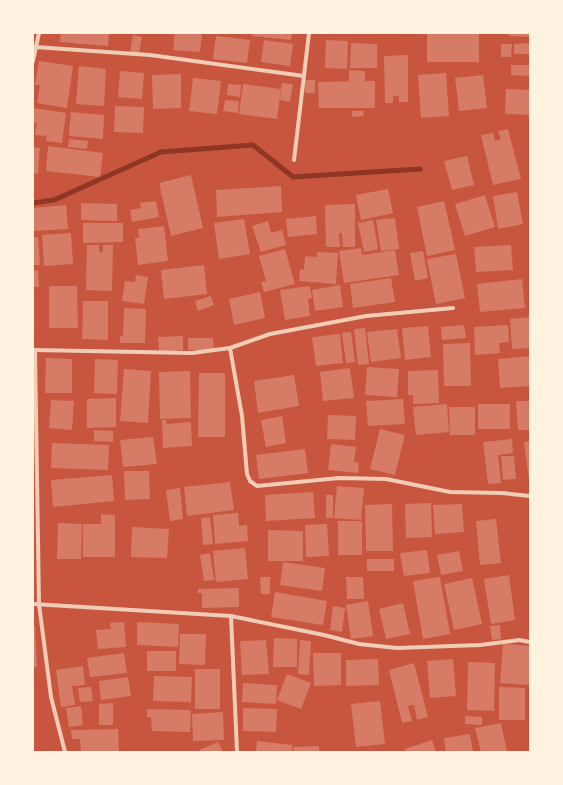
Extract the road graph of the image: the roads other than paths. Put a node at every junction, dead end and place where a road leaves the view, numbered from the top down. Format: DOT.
graph roads {
  1 [pos="39,33"];
  2 [pos="309,33"];
  3 [pos="35,47"];
  4 [pos="33,62"];
  5 [pos="304,76"];
  6 [pos="294,160"];
  7 [pos="453,308"];
  8 [pos="230,348"];
  9 [pos="34,350"];
  10 [pos="530,496"];
  11 [pos="33,604"];
  12 [pos="39,604"];
  13 [pos="231,616"];
  14 [pos="530,642"];
  15 [pos="65,752"];
  16 [pos="237,752"];
  1 -- 3 [label="street"];
  2 -- 5 [label="street"];
  3 -- 4 [label="street"];
  3 -- 5 [label="street"];
  5 -- 6 [label="street"];
  7 -- 8 [label="street"];
  8 -- 9 [label="street"];
  8 -- 10 [label="street"];
  9 -- 12 [label="street"];
  11 -- 12 [label="street"];
  12 -- 13 [label="street"];
  12 -- 15 [label="street"];
  13 -- 14 [label="street"];
  13 -- 16 [label="street"];
}
